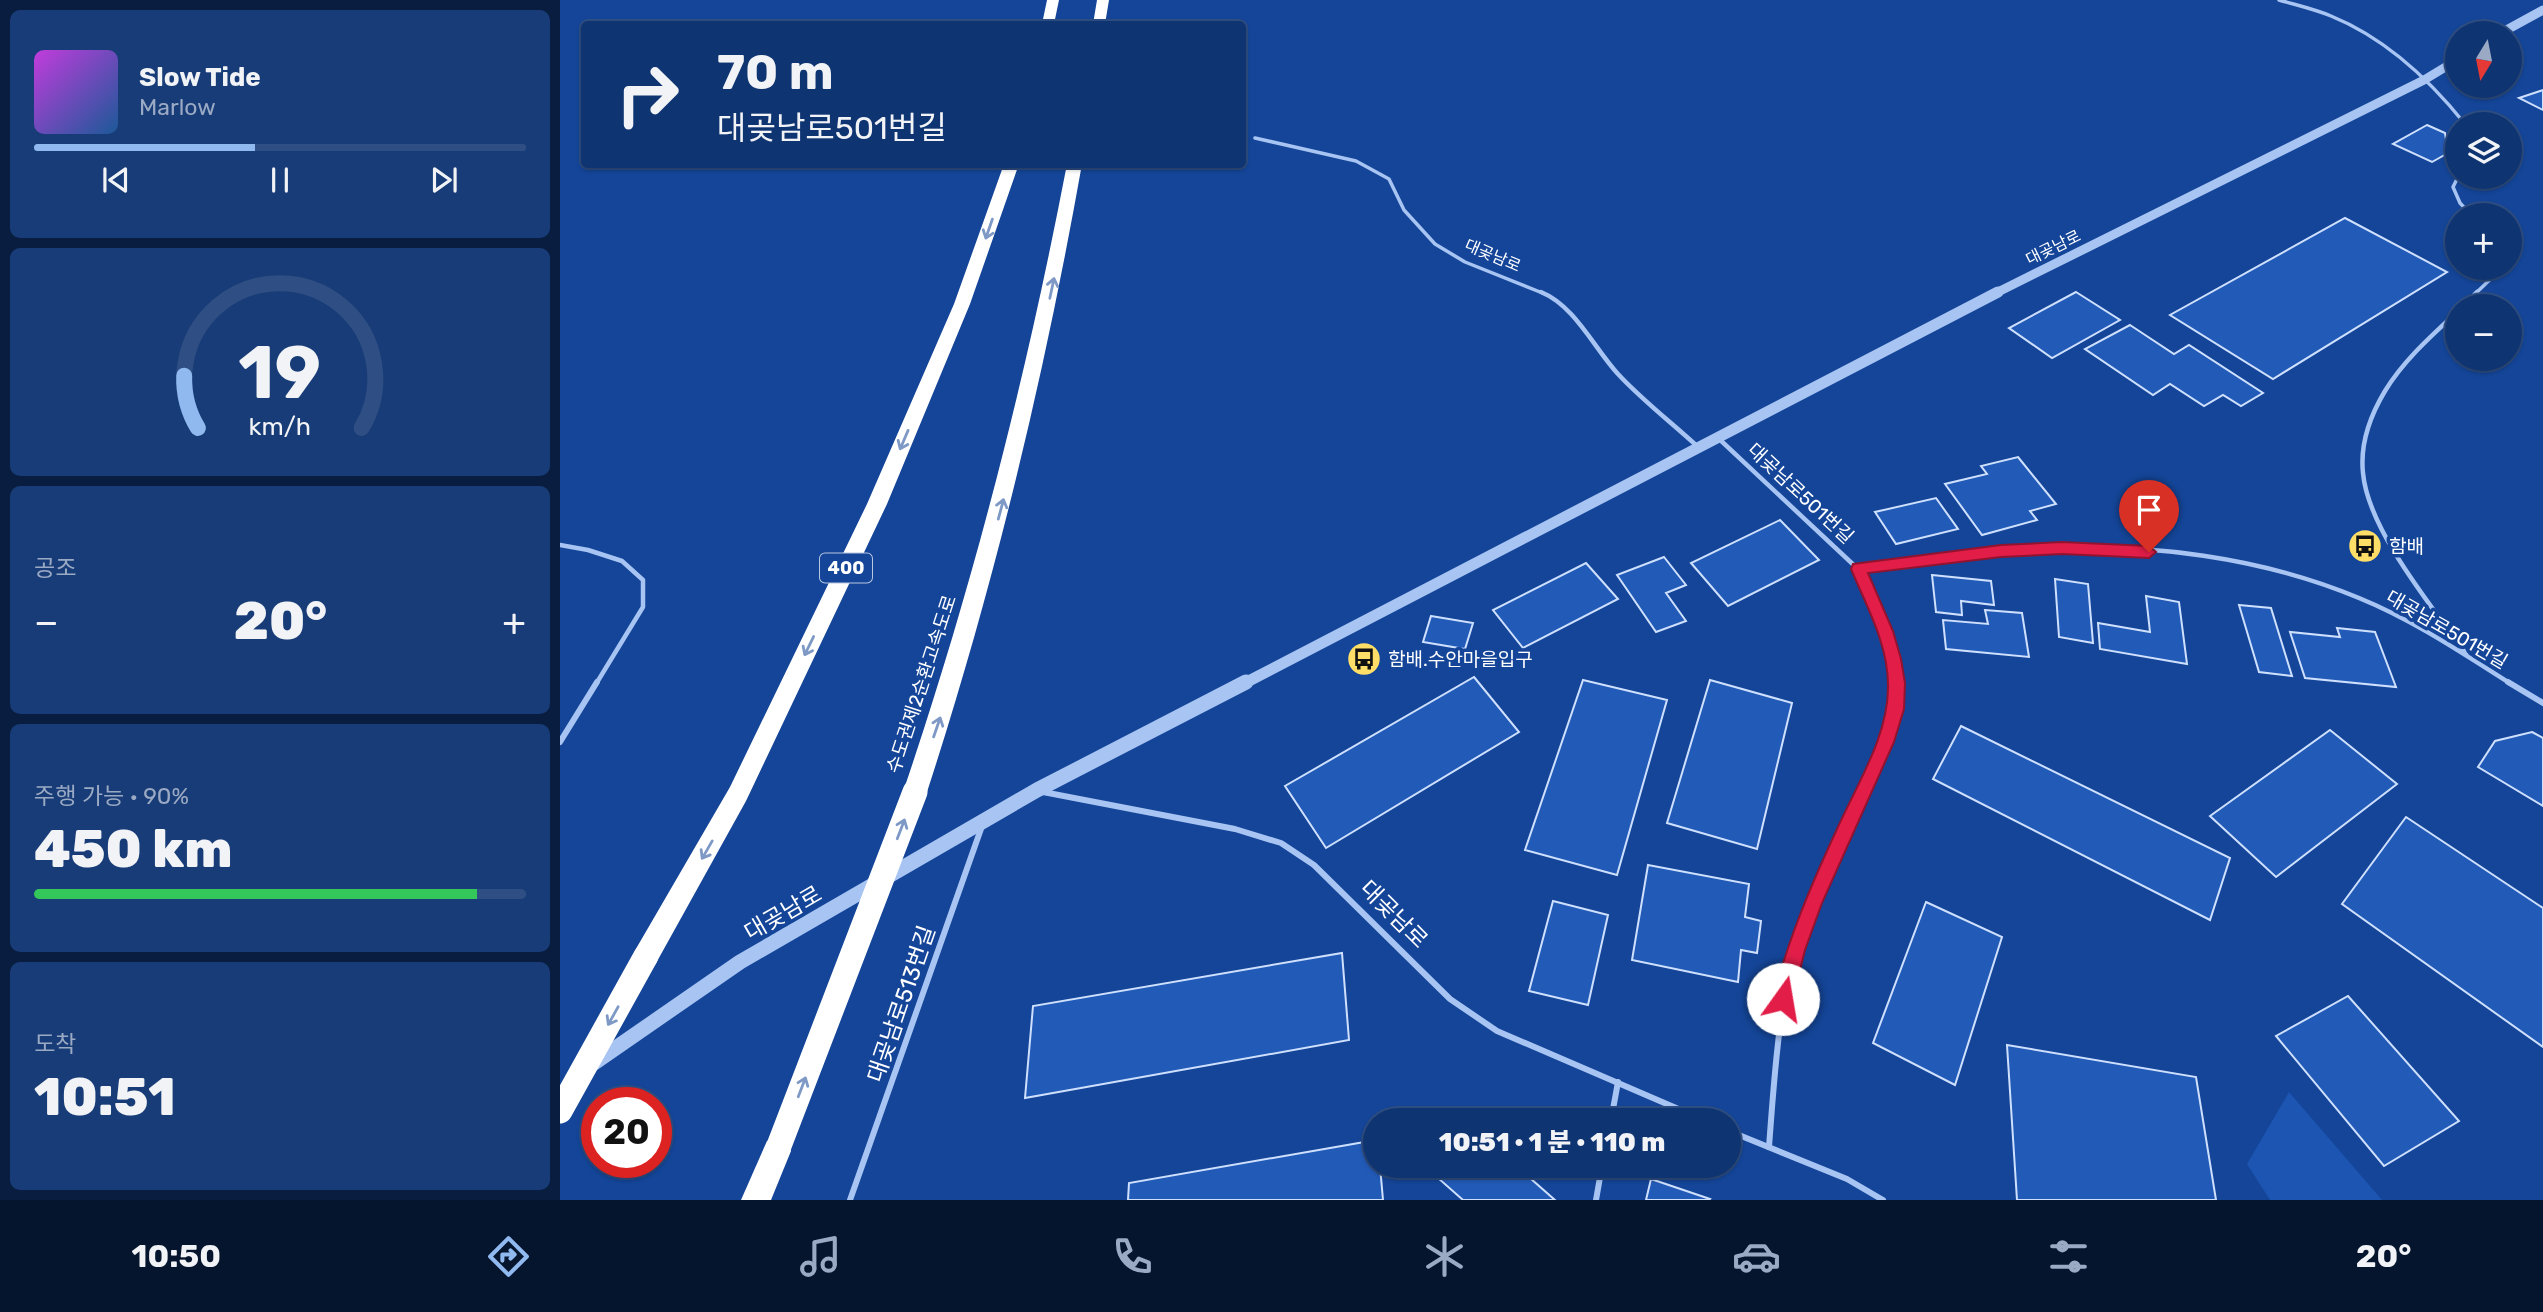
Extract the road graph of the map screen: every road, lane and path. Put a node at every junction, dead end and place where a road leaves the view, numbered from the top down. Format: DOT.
graph roads {
  1 [pos="1053,0"];
  2 [pos="1103,0"];
  3 [pos="2279,0"];
  4 [pos="2543,10"];
  5 [pos="1049,21"];
  6 [pos="1100,21"];
  7 [pos="2522,22"];
  8 [pos="2445,67"];
  9 [pos="2424,79"];
  10 [pos="2454,112"];
  11 [pos="1255,138"];
  12 [pos="1011,168"];
  13 [pos="1074,168"];
  14 [pos="2490,280"];
  15 [pos="2475,294"];
  16 [pos="2445,325"];
  17 [pos="1717,437"];
  18 [pos="1698,447"];
  19 [pos="560,545"];
  20 [pos="1858,569"];
  21 [pos="2468,658"];
  22 [pos="2543,703"];
  23 [pos="560,742"];
  24 [pos="1037,790"];
  25 [pos="985,820"];
  26 [pos="1618,1082"];
  27 [pos="560,1086"];
  28 [pos="1613,1108"];
  29 [pos="1677,1108"];
  30 [pos="560,1111"];
  31 [pos="1741,1136"];
  32 [pos="1769,1147"];
  33 [pos="1600,1178"];
  34 [pos="757,1200"];
  35 [pos="850,1200"];
  36 [pos="1596,1200"];
  37 [pos="1882,1200"];
  1 -- 5 [label="highway"];
  2 -- 6 [label="highway"];
  3 -- 9 [label="lane"];
  4 -- 7 [label="street"];
  8 -- 9 [label="street, 대곶남로"];
  9 -- 10 [label="lane"];
  9 -- 17 [label="street, 대곶남로"];
  11 -- 18 [label="lane, 대곶남로"];
  12 -- 30 [label="highway, 400, one-way, bridge"];
  34 -- 13 [label="highway, 수도권제2순환고속도로, one-way, bridge"];
  14 -- 15 [label="lane"];
  16 -- 21 [label="lane"];
  17 -- 18 [label="street, 대곶남로"];
  17 -- 20 [label="lane, 대곶남로501번길"];
  18 -- 24 [label="street, 대곶남로"];
  19 -- 23 [label="lane"];
  20 -- 21 [label="lane, 대곶남로501번길"];
  20 -- 32 [label="lane"];
  21 -- 22 [label="lane, 대곶남로501번길"];
  24 -- 25 [label="street, 대곶남로"];
  24 -- 26 [label="lane, 대곶남로"];
  25 -- 27 [label="street, 대곶남로"];
  25 -- 35 [label="lane, 대곶남로513번길"];
  26 -- 28 [label="lane"];
  26 -- 29 [label="lane, 대곶남로"];
  31 -- 32 [label="lane"];
  32 -- 37 [label="lane"];
  33 -- 36 [label="lane"];
}
